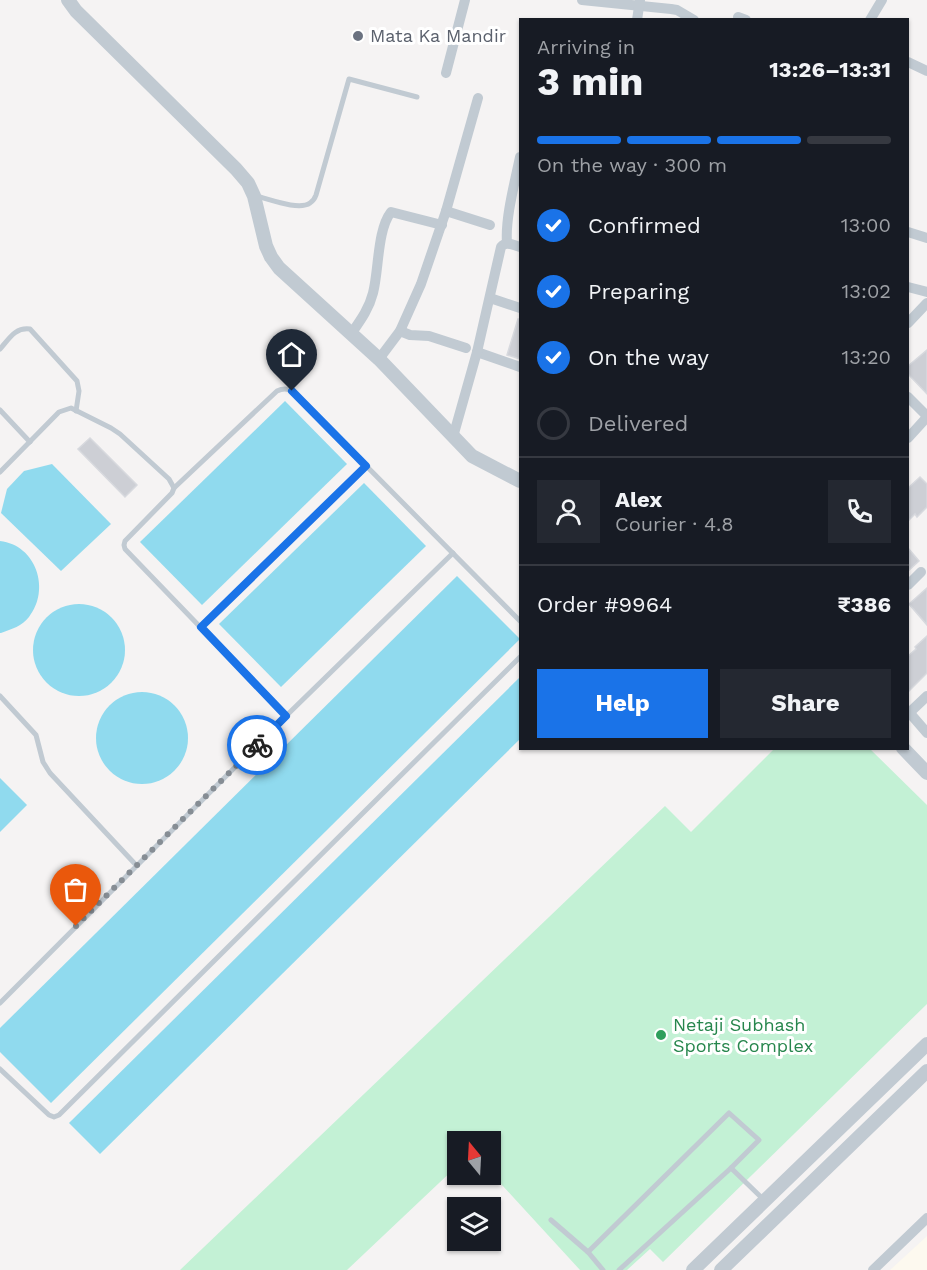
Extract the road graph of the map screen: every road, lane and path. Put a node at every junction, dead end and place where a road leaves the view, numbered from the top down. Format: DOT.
graph roads {
  1 [pos="68,0"];
  2 [pos="465,0"];
  3 [pos="582,0"];
  4 [pos="882,0"];
  5 [pos="639,3"];
  6 [pos="637,18"];
  7 [pos="691,18"];
  8 [pos="871,18"];
  9 [pos="909,62"];
  10 [pos="927,71"];
  11 [pos="446,73"];
  12 [pos="417,97"];
  13 [pos="478,98"];
  14 [pos="519,168"];
  15 [pos="254,196"];
  16 [pos="515,208"];
  17 [pos="446,211"];
  18 [pos="442,225"];
  19 [pos="490,225"];
  20 [pos="909,232"];
  21 [pos="927,238"];
  22 [pos="507,243"];
  23 [pos="519,247"];
  24 [pos="909,287"];
  25 [pos="927,292"];
  26 [pos="490,298"];
  27 [pos="927,303"];
  28 [pos="519,308"];
  29 [pos="909,322"];
  30 [pos="399,332"];
  31 [pos="351,334"];
  32 [pos="466,348"];
  33 [pos="0,349"];
  34 [pos="477,352"];
  35 [pos="379,359"];
  36 [pos="519,367"];
  37 [pos="909,398"];
  38 [pos="0,410"];
  39 [pos="76,411"];
  40 [pos="927,417"];
  41 [pos="453,437"];
  42 [pos="909,437"];
  43 [pos="30,442"];
  44 [pos="366,466"];
  45 [pos="0,472"];
  46 [pos="519,480"];
  47 [pos="174,488"];
  48 [pos="453,553"];
  49 [pos="921,572"];
  50 [pos="909,584"];
  51 [pos="519,620"];
  52 [pos="201,627"];
  53 [pos="519,658"];
  54 [pos="0,696"];
  55 [pos="927,696"];
  56 [pos="909,711"];
  57 [pos="909,713"];
  58 [pos="286,716"];
  59 [pos="927,733"];
  60 [pos="905,750"];
  61 [pos="927,773"];
  62 [pos="136,865"];
  63 [pos="0,1003"];
  64 [pos="927,1044"];
  65 [pos="0,1069"];
  66 [pos="927,1071"];
  67 [pos="731,1168"];
  68 [pos="765,1201"];
  69 [pos="927,1218"];
  70 [pos="551,1220"];
  71 [pos="588,1252"];
  72 [pos="603,1270"];
  73 [pos="619,1270"];
  74 [pos="693,1270"];
  75 [pos="721,1270"];
  76 [pos="873,1270"];
  1 -- 15 [label="street"];
  2 -- 11 [label="street"];
  3 -- 5 [label="street"];
  4 -- 8 [label="street"];
  5 -- 6 [label="street"];
  5 -- 7 [label="street"];
  9 -- 10 [label="street"];
  12 -- 15 [label="lane"];
  13 -- 17 [label="street"];
  14 -- 16 [label="street"];
  15 -- 31 [label="street"];
  16 -- 22 [label="street"];
  17 -- 18 [label="street"];
  17 -- 19 [label="street"];
  18 -- 30 [label="street"];
  18 -- 31 [label="street"];
  20 -- 21 [label="street"];
  22 -- 23 [label="street"];
  22 -- 26 [label="street"];
  24 -- 25 [label="street"];
  26 -- 28 [label="street"];
  26 -- 34 [label="street"];
  27 -- 29 [label="street"];
  30 -- 32 [label="street"];
  30 -- 35 [label="street"];
  31 -- 35 [label="street"];
  33 -- 39 [label="lane"];
  34 -- 36 [label="street"];
  34 -- 41 [label="street"];
  35 -- 41 [label="street"];
  37 -- 40 [label="street"];
  38 -- 43 [label="lane"];
  39 -- 43 [label="lane"];
  39 -- 47 [label="lane"];
  40 -- 42 [label="street"];
  41 -- 46 [label="street"];
  43 -- 45 [label="lane"];
  44 -- 47 [label="lane"];
  44 -- 48 [label="lane"];
  44 -- 52 [label="lane"];
  47 -- 52 [label="lane"];
  48 -- 51 [label="lane"];
  48 -- 58 [label="lane"];
  49 -- 50 [label="street"];
  52 -- 58 [label="lane"];
  53 -- 65 [label="lane"];
  54 -- 62 [label="lane"];
  55 -- 56 [label="street"];
  57 -- 59 [label="street"];
  58 -- 62 [label="lane"];
  60 -- 61 [label="street"];
  62 -- 63 [label="lane"];
  64 -- 68 [label="street"];
  66 -- 75 [label="street"];
  67 -- 68 [label="lane"];
  67 -- 71 [label="lane"];
  67 -- 73 [label="lane"];
  68 -- 74 [label="street"];
  69 -- 76 [label="street"];
  70 -- 71 [label="lane"];
  71 -- 72 [label="lane"];
}
